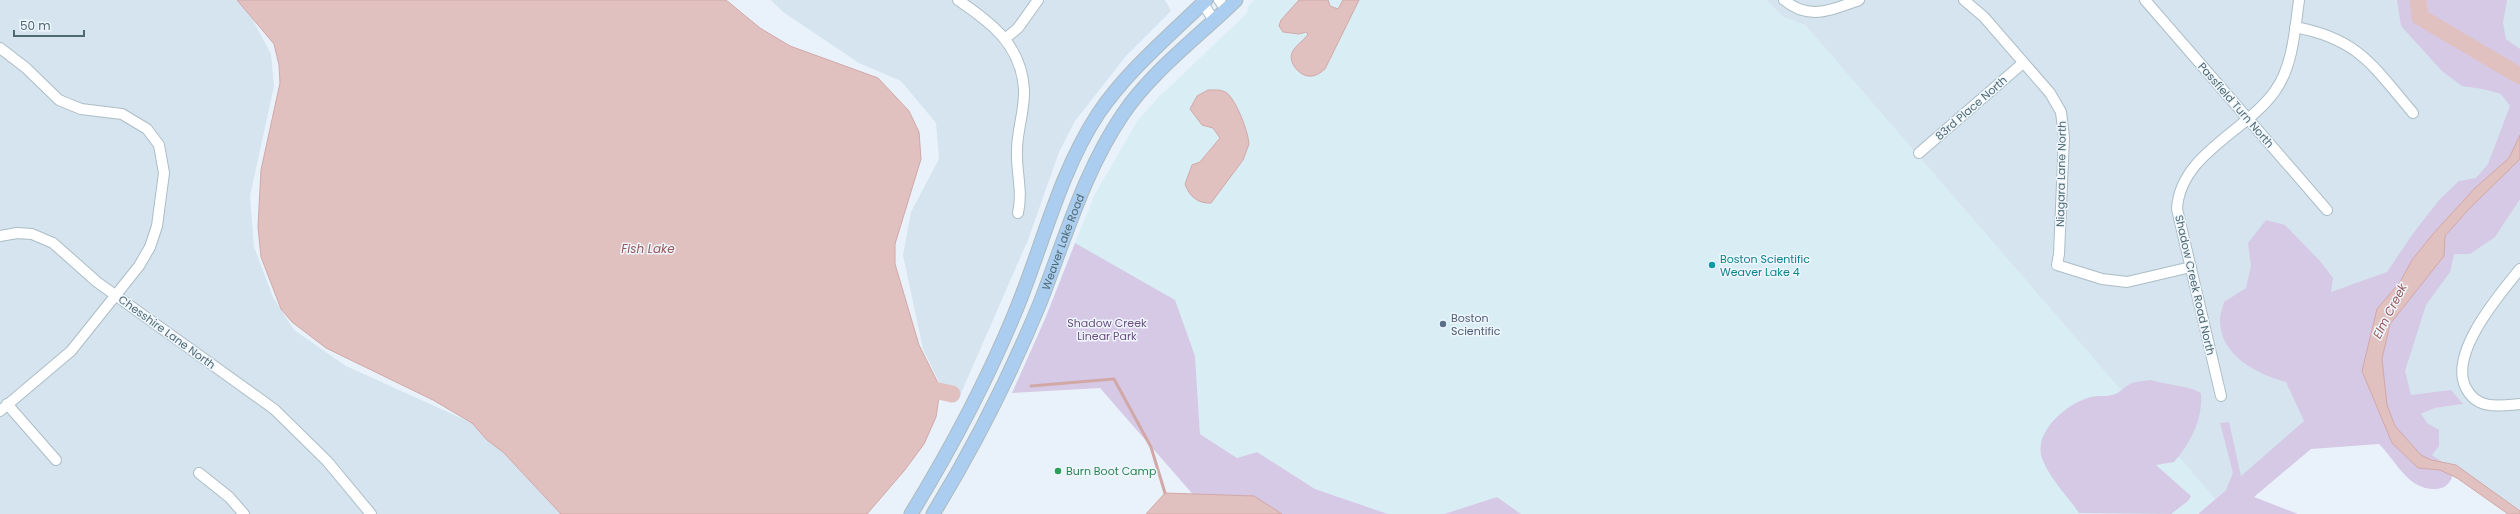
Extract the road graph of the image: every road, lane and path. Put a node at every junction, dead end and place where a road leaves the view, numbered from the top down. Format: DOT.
graph roads {
  1 [pos="958,0"];
  2 [pos="1038,0"];
  3 [pos="1236,0"];
  4 [pos="1784,0"];
  5 [pos="1859,0"];
  6 [pos="1964,0"];
  7 [pos="2145,0"];
  8 [pos="2299,0"];
  9 [pos="1203,1"];
  10 [pos="1222,5"];
  11 [pos="1214,22"];
  12 [pos="2295,27"];
  13 [pos="1006,38"];
  14 [pos="0,48"];
  15 [pos="2023,63"];
  16 [pos="2413,113"];
  17 [pos="2248,119"];
  18 [pos="1920,153"];
  19 [pos="2327,210"];
  20 [pos="1018,213"];
  21 [pos="0,236"];
  22 [pos="2190,267"];
  23 [pos="2520,269"];
  24 [pos="116,296"];
  25 [pos="2221,396"];
  26 [pos="2520,404"];
  27 [pos="3,408"];
  28 [pos="56,460"];
  29 [pos="199,473"];
  30 [pos="244,514"];
  31 [pos="371,514"];
  32 [pos="911,514"];
  33 [pos="933,514"];
  1 -- 13 [label="street"];
  2 -- 13 [label="street"];
  3 -- 10 [label="main road, Weaver Lake Road"];
  4 -- 5 [label="street"];
  6 -- 15 [label="street, Niagara Lane North"];
  7 -- 17 [label="street, Passfield Turn North"];
  8 -- 12 [label="street, Shadow Creek Road North"];
  9 -- 11 [label="street"];
  9 -- 32 [label="main road, Weaver Lake Road"];
  10 -- 11 [label="main road, Weaver Lake Road"];
  11 -- 33 [label="main road, Weaver Lake Road"];
  12 -- 16 [label="street"];
  12 -- 17 [label="street, Shadow Creek Road North"];
  13 -- 20 [label="street"];
  14 -- 24 [label="street, Chesshire Lane North"];
  15 -- 18 [label="street, 83rd Place North"];
  15 -- 22 [label="street, Niagara Lane North"];
  17 -- 19 [label="street, Passfield Turn North"];
  17 -- 22 [label="street, Shadow Creek Road North"];
  21 -- 24 [label="street"];
  22 -- 25 [label="street, Shadow Creek Road North"];
  23 -- 26 [label="street"];
  24 -- 27 [label="street"];
  24 -- 31 [label="street, Chesshire Lane North"];
  27 -- 28 [label="street"];
  29 -- 30 [label="street"];
}
